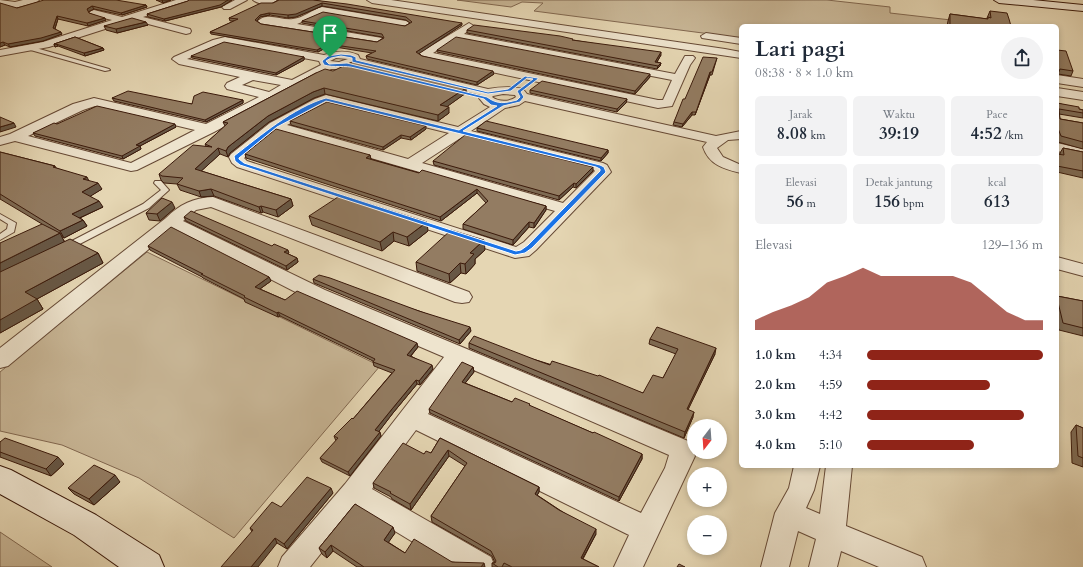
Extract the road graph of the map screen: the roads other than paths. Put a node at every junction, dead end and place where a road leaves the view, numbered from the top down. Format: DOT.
graph roads {
  1 [pos="34,0"];
  2 [pos="185,0"];
  3 [pos="242,0"];
  4 [pos="372,0"];
  5 [pos="999,0"];
  6 [pos="3,3"];
  7 [pos="227,7"];
  8 [pos="1083,8"];
  9 [pos="94,13"];
  10 [pos="129,18"];
  11 [pos="186,31"];
  12 [pos="694,35"];
  13 [pos="378,40"];
  14 [pos="739,41"];
  15 [pos="28,48"];
  16 [pos="567,52"];
  17 [pos="725,52"];
  18 [pos="739,52"];
  19 [pos="0,53"];
  20 [pos="739,56"];
  21 [pos="631,58"];
  22 [pos="349,60"];
  23 [pos="327,62"];
  24 [pos="669,63"];
  25 [pos="107,70"];
  26 [pos="535,74"];
  27 [pos="252,76"];
  28 [pos="678,78"];
  29 [pos="1059,79"];
  30 [pos="1083,83"];
  31 [pos="294,84"];
  32 [pos="1059,84"];
  33 [pos="1083,89"];
  34 [pos="1059,92"];
  35 [pos="517,93"];
  36 [pos="271,96"];
  37 [pos="487,96"];
  38 [pos="1083,96"];
  39 [pos="506,105"];
  40 [pos="275,126"];
  41 [pos="209,129"];
  42 [pos="460,132"];
  43 [pos="739,135"];
  44 [pos="677,136"];
  45 [pos="15,137"];
  46 [pos="0,141"];
  47 [pos="713,144"];
  48 [pos="1059,147"];
  49 [pos="1083,153"];
  50 [pos="411,164"];
  51 [pos="739,168"];
  52 [pos="158,183"];
  53 [pos="566,209"];
  54 [pos="0,216"];
  55 [pos="172,222"];
  56 [pos="0,238"];
  57 [pos="62,250"];
  58 [pos="1059,253"];
  59 [pos="1083,259"];
  60 [pos="1059,264"];
  61 [pos="1083,270"];
  62 [pos="462,297"];
  63 [pos="458,355"];
  64 [pos="0,360"];
  65 [pos="412,418"];
  66 [pos="806,468"];
  67 [pos="839,468"];
  68 [pos="0,479"];
  69 [pos="354,492"];
  70 [pos="790,513"];
  71 [pos="646,529"];
  72 [pos="831,533"];
  73 [pos="147,567"];
  74 [pos="292,567"];
  75 [pos="481,567"];
  76 [pos="628,567"];
  77 [pos="774,567"];
  78 [pos="823,567"];
  79 [pos="912,567"];
  1 -- 6 [label="street"];
  2 -- 10 [label="street"];
  3 -- 7 [label="street"];
  4 -- 17 [label="street"];
  5 -- 8 [label="street"];
  9 -- 10 [label="street"];
  10 -- 11 [label="street"];
  10 -- 15 [label="street"];
  12 -- 14 [label="street"];
  13 -- 13 [label="street"];
  13 -- 22 [label="street"];
  15 -- 19 [label="street"];
  15 -- 25 [label="lane"];
  16 -- 21 [label="street"];
  16 -- 26 [label="street"];
  16 -- 26 [label="street"];
  16 -- 28 [label="street"];
  17 -- 18 [label="street"];
  17 -- 20 [label="street"];
  22 -- 23 [label="street"];
  22 -- 37 [label="street"];
  23 -- 27 [label="street"];
  23 -- 31 [label="street"];
  24 -- 28 [label="street"];
  26 -- 28 [label="street"];
  26 -- 35 [label="street"];
  27 -- 31 [label="street"];
  27 -- 36 [label="street"];
  29 -- 30 [label="street"];
  31 -- 36 [label="street"];
  32 -- 33 [label="street"];
  34 -- 38 [label="street"];
  35 -- 37 [label="street"];
  35 -- 39 [label="street"];
  35 -- 44 [label="street"];
  36 -- 41 [label="street"];
  37 -- 39 [label="street"];
  39 -- 42 [label="street"];
  39 -- 44 [label="street"];
  40 -- 42 [label="street"];
  40 -- 50 [label="street"];
  40 -- 53 [label="street"];
  41 -- 45 [label="street"];
  41 -- 45 [label="street"];
  42 -- 50 [label="street"];
  42 -- 53 [label="street"];
  43 -- 47 [label="street"];
  44 -- 47 [label="street"];
  45 -- 46 [label="street"];
  47 -- 51 [label="street"];
  48 -- 49 [label="street"];
  50 -- 53 [label="street"];
  52 -- 57 [label="lane"];
  54 -- 56 [label="lane"];
  55 -- 62 [label="street"];
  55 -- 63 [label="street"];
  55 -- 64 [label="street"];
  58 -- 59 [label="street"];
  60 -- 61 [label="street"];
  63 -- 65 [label="street"];
  63 -- 71 [label="street"];
  65 -- 69 [label="street"];
  65 -- 71 [label="street"];
  66 -- 70 [label="street"];
  67 -- 72 [label="street"];
  68 -- 73 [label="street"];
  69 -- 74 [label="street"];
  69 -- 75 [label="street"];
  70 -- 72 [label="street"];
  70 -- 77 [label="street"];
  71 -- 76 [label="street"];
  72 -- 78 [label="street"];
  72 -- 79 [label="street"];
}
